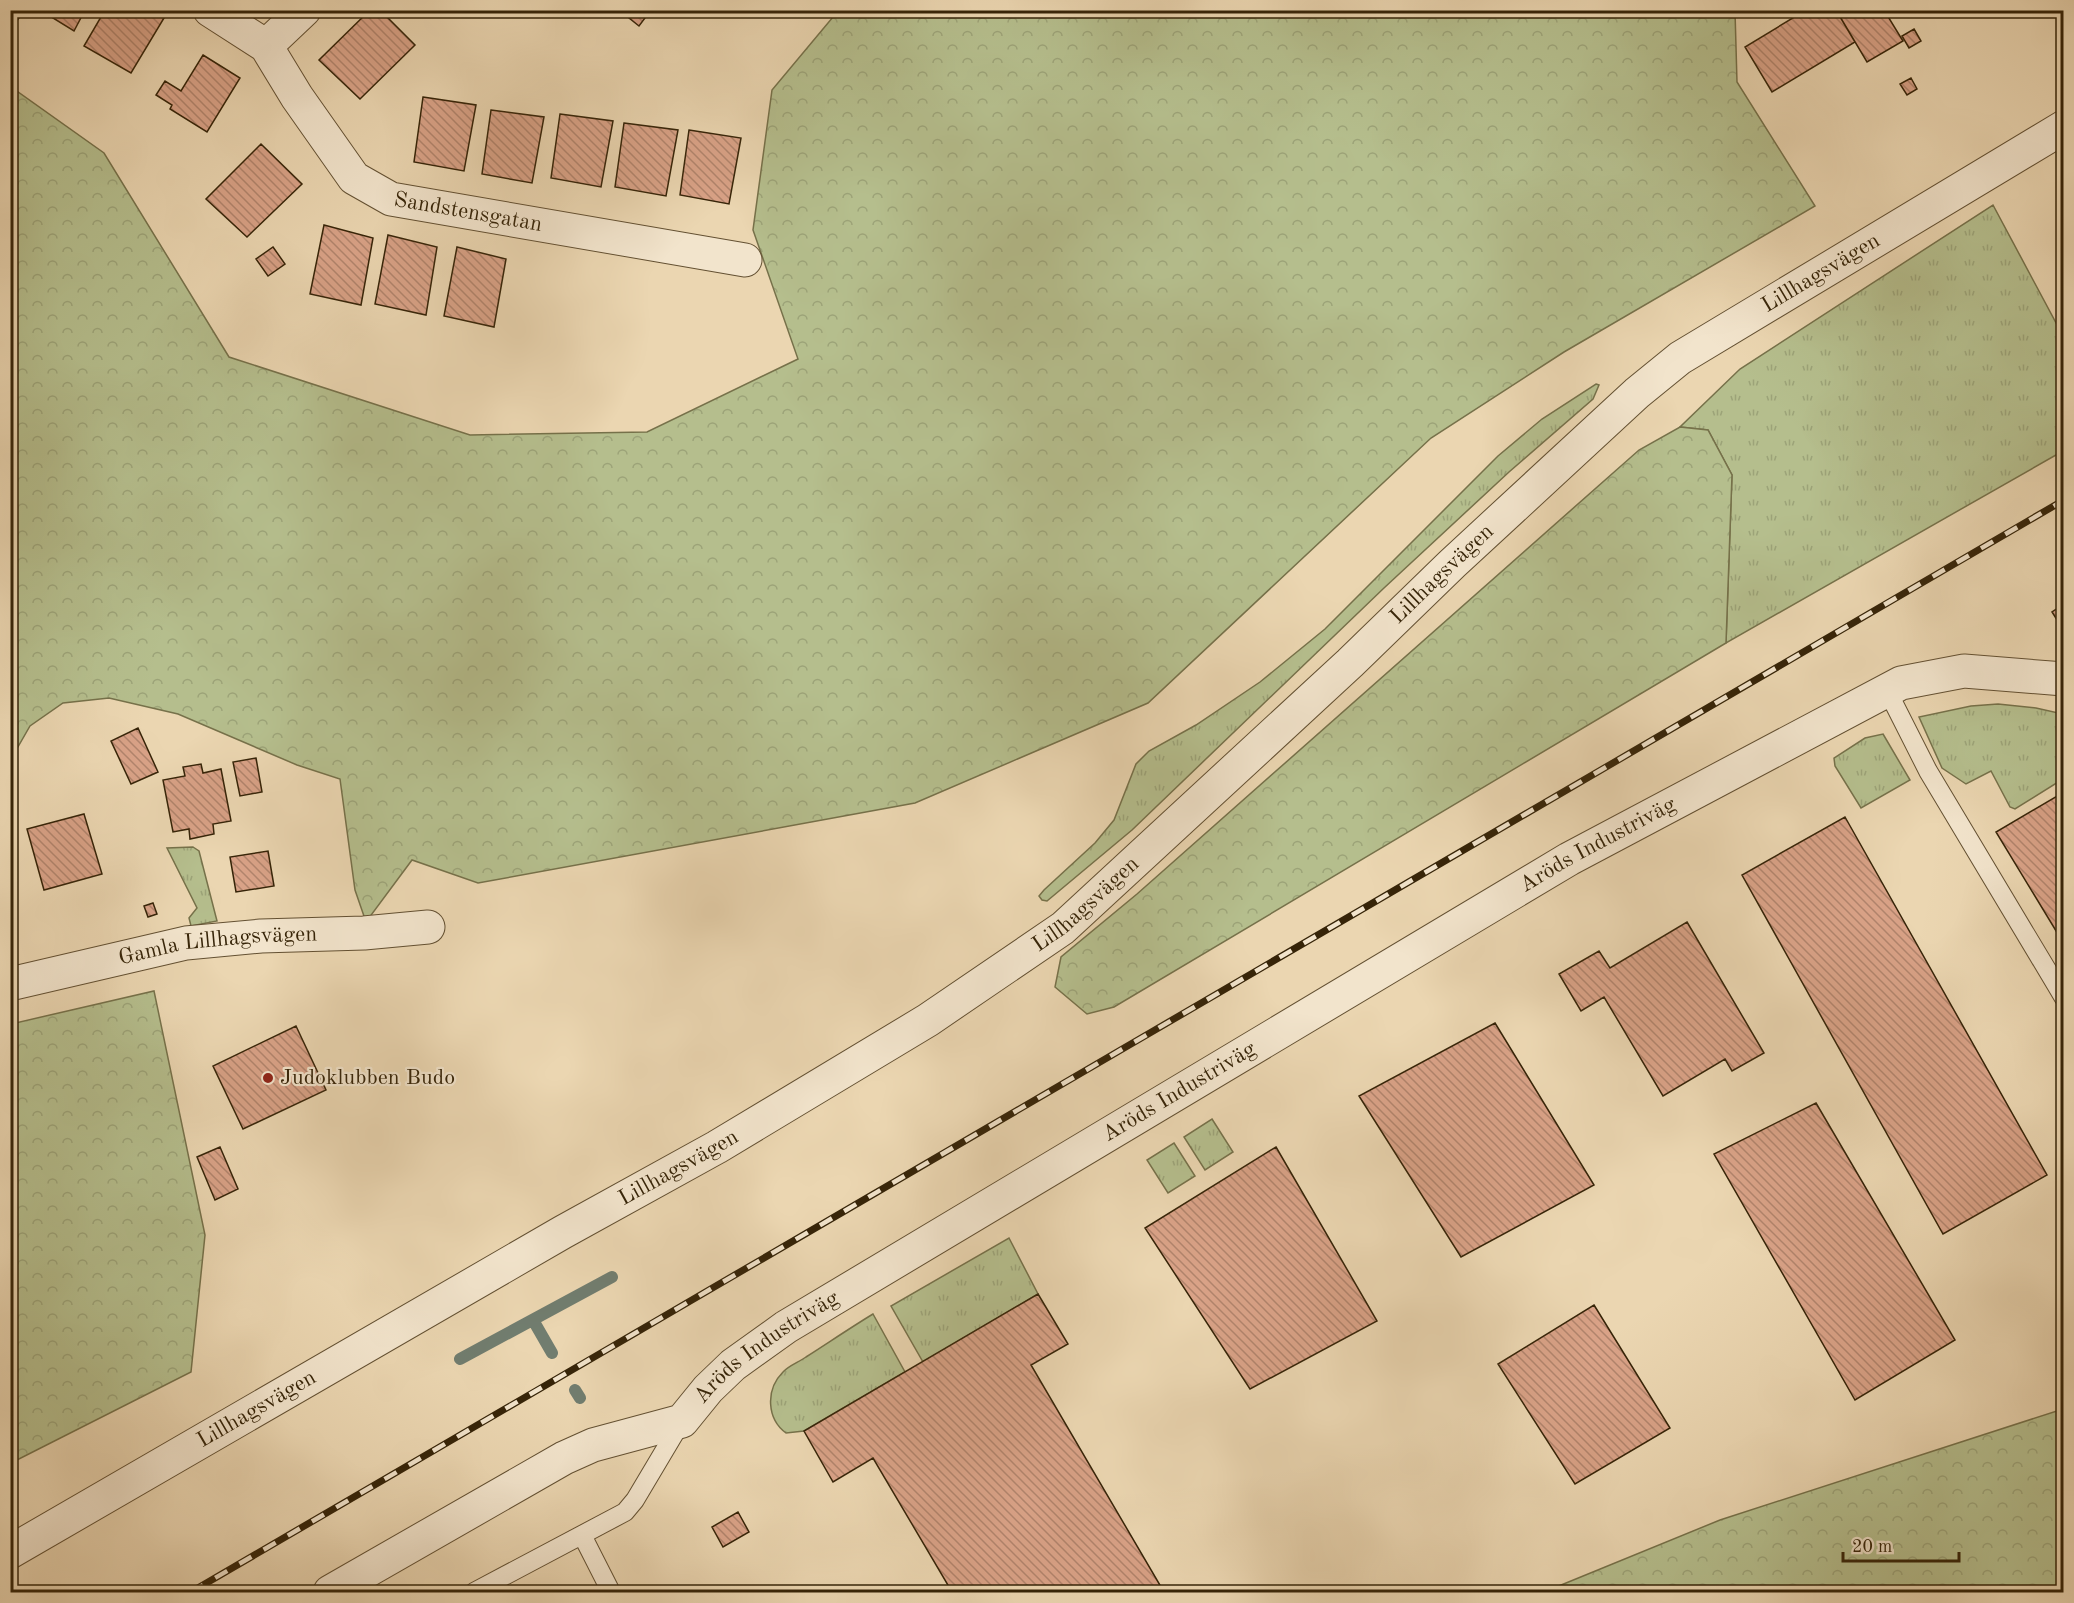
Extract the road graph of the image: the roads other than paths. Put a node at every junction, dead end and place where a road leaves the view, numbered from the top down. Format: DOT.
graph roads {
  1 [pos="210,10"];
  2 [pos="304,10"];
  3 [pos="266,46"];
  4 [pos="2064,127"];
  5 [pos="745,260"];
  6 [pos="2064,679"];
  7 [pos="1887,690"];
  8 [pos="428,927"];
  9 [pos="10,984"];
  10 [pos="2064,998"];
  11 [pos="682,1421"];
  12 [pos="582,1535"];
  13 [pos="10,1552"];
  14 [pos="475,1592"];
  15 [pos="330,1593"];
  16 [pos="611,1593"];
  1 -- 3 [label="street, Sandstensgatan"];
  2 -- 3 [label="street"];
  3 -- 5 [label="street, Sandstensgatan"];
  4 -- 13 [label="street, Lillhagsvägen"];
  6 -- 7 [label="street, Aröds Industriväg"];
  7 -- 10 [label="lane"];
  7 -- 11 [label="street, Aröds Industriväg"];
  8 -- 9 [label="street, Gamla Lillhagsvägen"];
  11 -- 12 [label="lane"];
  11 -- 15 [label="street, Aröds Industriväg"];
  12 -- 14 [label="lane"];
  12 -- 16 [label="lane"];
}
